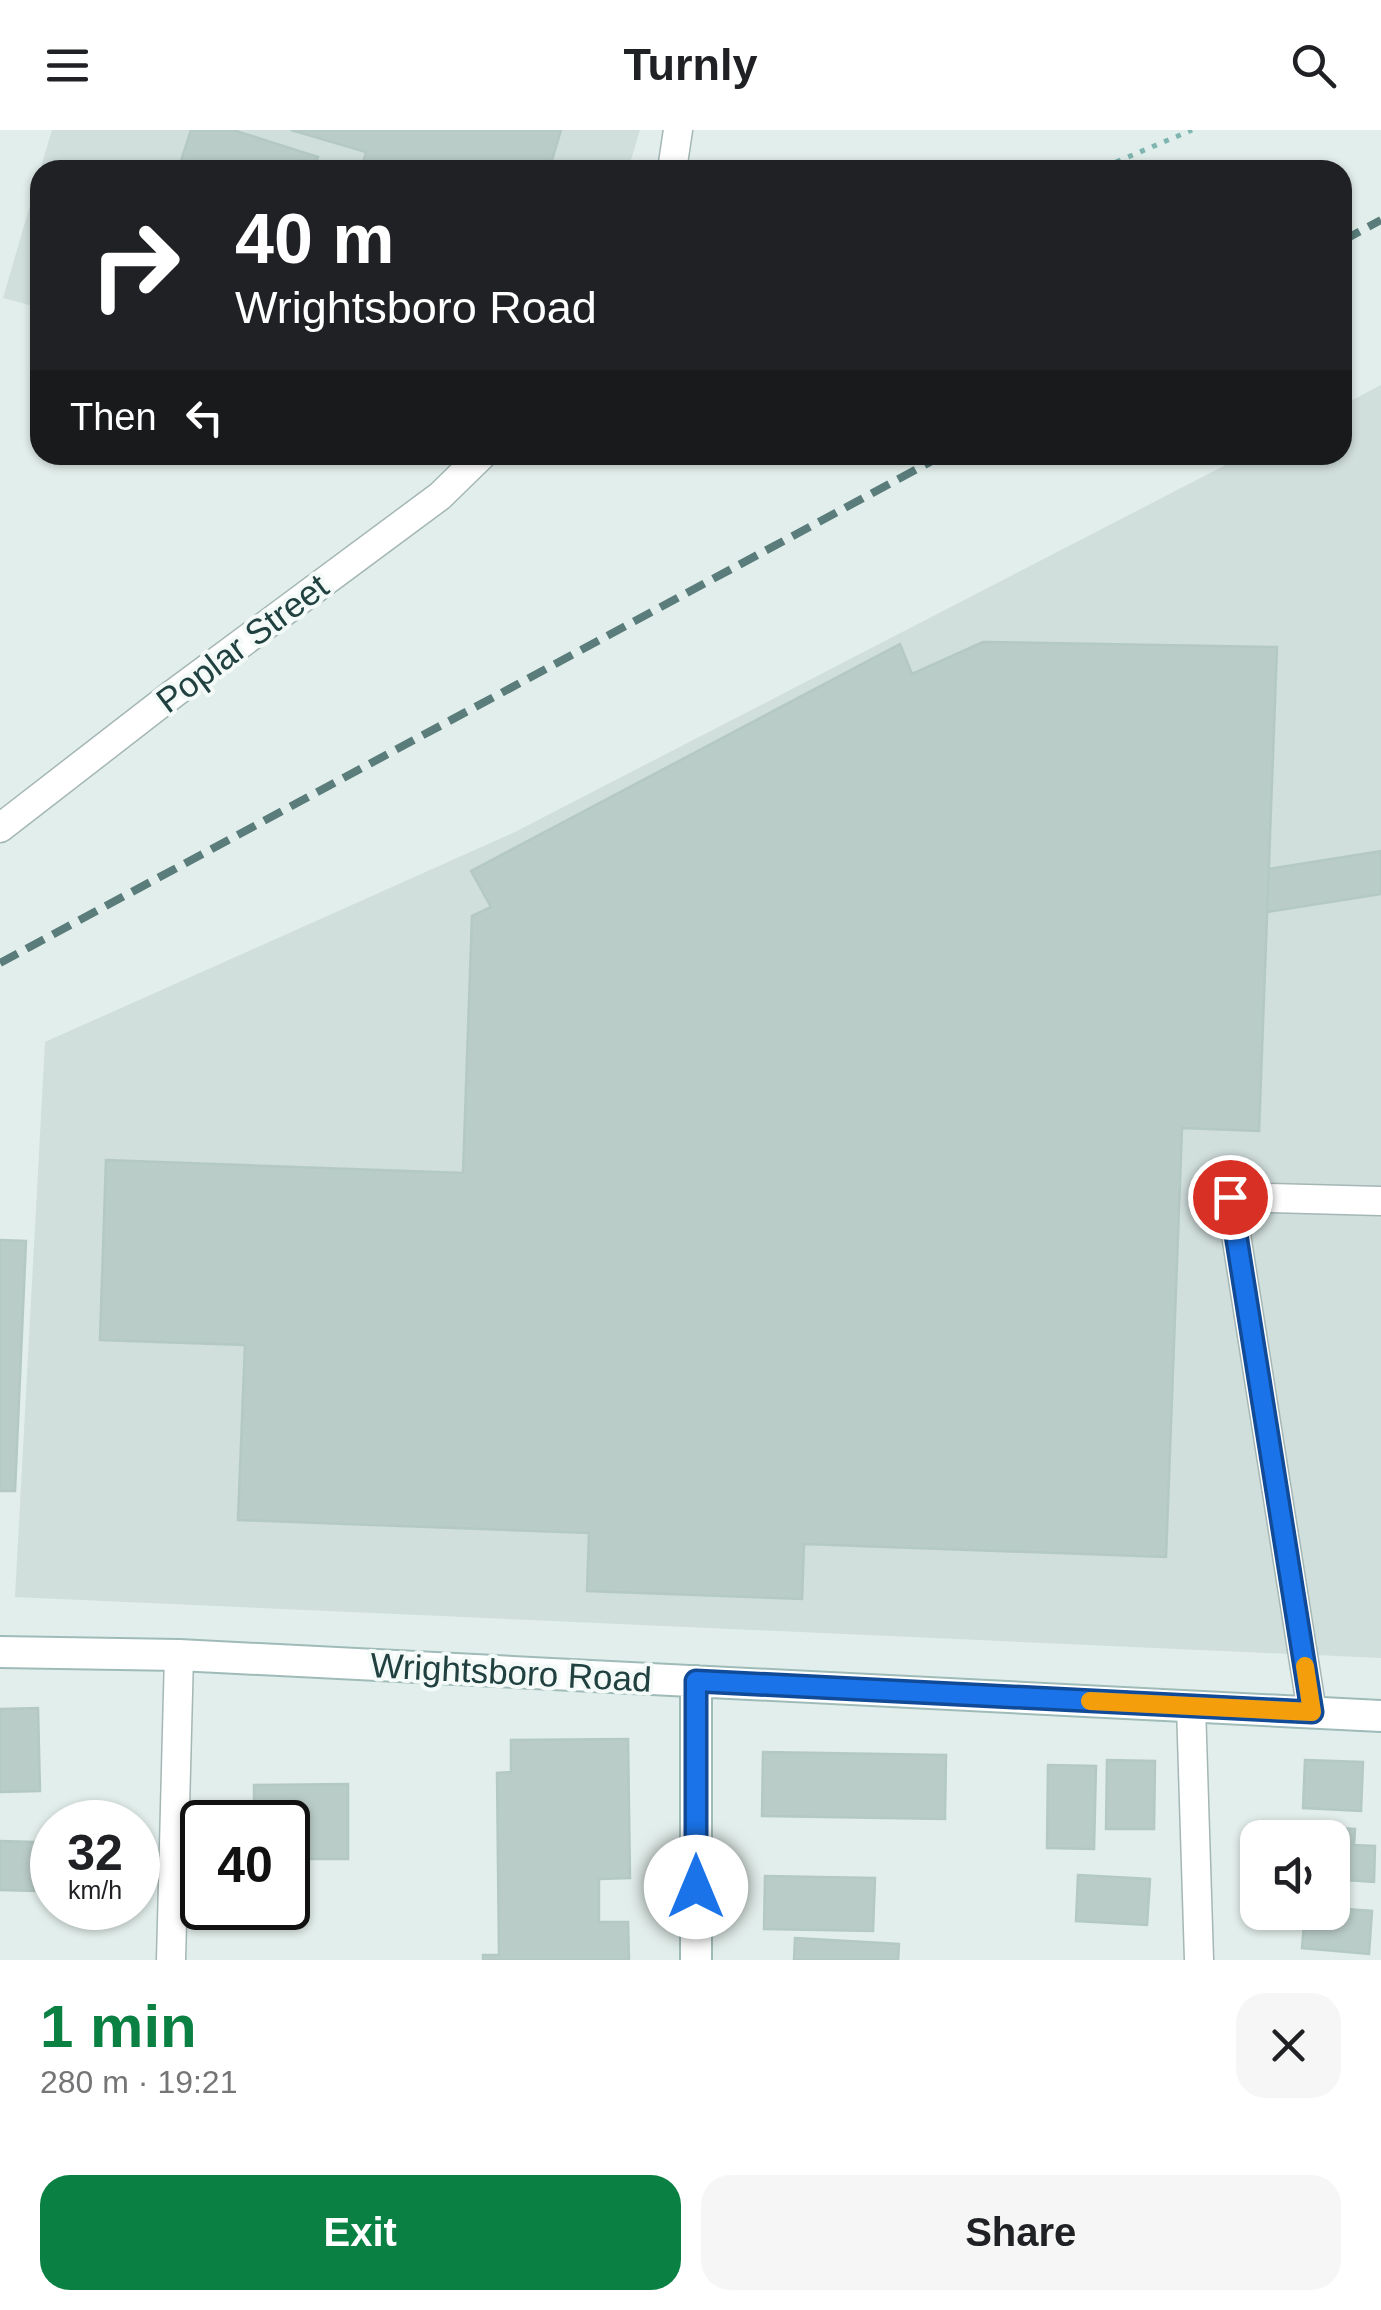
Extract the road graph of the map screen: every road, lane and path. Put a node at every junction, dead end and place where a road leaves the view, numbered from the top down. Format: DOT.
graph roads {
  1 [pos="678,130"];
  2 [pos="1192,130"];
  3 [pos="674,160"];
  4 [pos="1121,160"];
  5 [pos="472,465"];
  6 [pos="0,828"];
  7 [pos="1381,1201"];
  8 [pos="0,1652"];
  9 [pos="179,1655"];
  10 [pos="696,1681"];
  11 [pos="1191,1706"];
  12 [pos="1312,1712"];
  13 [pos="1381,1716"];
  14 [pos="171,1960"];
  15 [pos="696,1960"];
  16 [pos="1199,1960"];
  1 -- 3 [label="street"];
  2 -- 4 [label="path"];
  5 -- 6 [label="street, Poplar Street"];
  7 -- 12 [label="street"];
  8 -- 9 [label="main road, Wrightsboro Road"];
  9 -- 10 [label="main road, Wrightsboro Road"];
  9 -- 14 [label="street"];
  10 -- 11 [label="main road, Wrightsboro Road"];
  10 -- 15 [label="main road"];
  11 -- 12 [label="main road, Wrightsboro Road"];
  11 -- 16 [label="street"];
  12 -- 13 [label="main road, Wrightsboro Road"];
}
